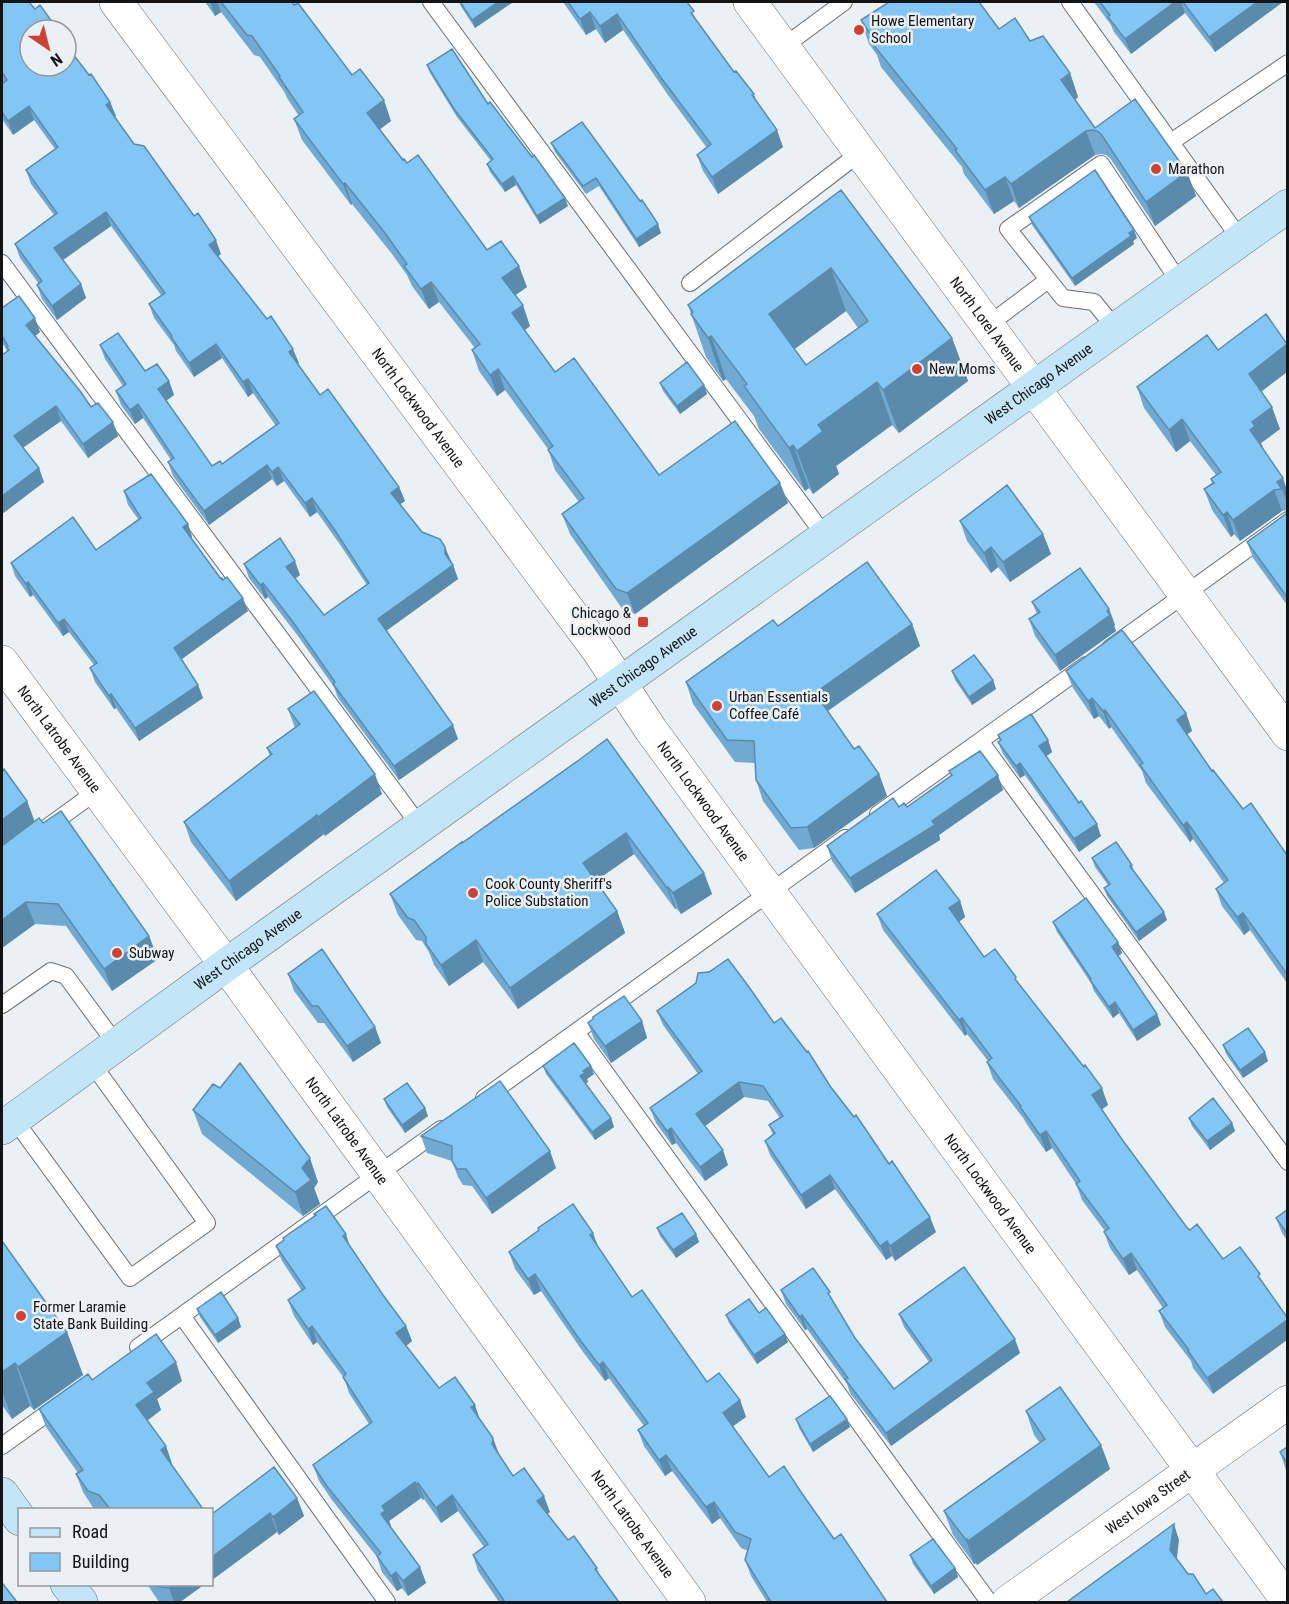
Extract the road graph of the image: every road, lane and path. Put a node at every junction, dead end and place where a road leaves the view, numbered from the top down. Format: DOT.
graph roads {
  1 [pos="116,2"];
  2 [pos="431,2"];
  3 [pos="750,2"];
  4 [pos="844,2"];
  5 [pos="1070,2"];
  6 [pos="783,47"];
  7 [pos="1287,63"];
  8 [pos="1171,142"];
  9 [pos="861,152"];
  10 [pos="1287,206"];
  11 [pos="1241,240"];
  12 [pos="2,262"];
  13 [pos="1048,280"];
  14 [pos="690,283"];
  15 [pos="1180,283"];
  16 [pos="988,325"];
  17 [pos="1116,329"];
  18 [pos="1034,388"];
  19 [pos="1287,520"];
  20 [pos="825,536"];
  21 [pos="1185,594"];
  22 [pos="2,662"];
  23 [pos="620,684"];
  24 [pos="1287,734"];
  25 [pos="980,741"];
  26 [pos="97,792"];
  27 [pos="420,826"];
  28 [pos="35,836"];
  29 [pos="770,892"];
  30 [pos="226,965"];
  31 [pos="2,1005"];
  32 [pos="576,1032"];
  33 [pos="104,1053"];
  34 [pos="470,1109"];
  35 [pos="8,1123"];
  36 [pos="450,1123"];
  37 [pos="1287,1162"];
  38 [pos="378,1174"];
  39 [pos="182,1316"];
  40 [pos="124,1358"];
  41 [pos="75,1393"];
  42 [pos="1287,1402"];
  43 [pos="2,1446"];
  44 [pos="1192,1471"];
  45 [pos="2,1494"];
  46 [pos="18,1516"];
  47 [pos="69,1586"];
  48 [pos="1287,1601"];
  49 [pos="81,1602"];
  50 [pos="387,1602"];
  51 [pos="689,1602"];
  52 [pos="989,1602"];
  53 [pos="1008,1602"];
  1 -- 23 [label="street, North Lockwood Avenue"];
  2 -- 20 [label="lane"];
  3 -- 6 [label="street, North Lorel Avenue"];
  4 -- 6 [label="lane"];
  5 -- 8 [label="lane"];
  6 -- 9 [label="street, North Lorel Avenue"];
  7 -- 8 [label="lane"];
  8 -- 11 [label="lane"];
  9 -- 14 [label="lane"];
  9 -- 16 [label="street, North Lorel Avenue"];
  10 -- 11 [label="main road, West Chicago Avenue"];
  11 -- 15 [label="main road, West Chicago Avenue"];
  12 -- 27 [label="lane"];
  13 -- 15 [label="lane"];
  13 -- 16 [label="lane"];
  13 -- 17 [label="lane"];
  15 -- 17 [label="main road, West Chicago Avenue"];
  16 -- 18 [label="street, North Lorel Avenue"];
  17 -- 18 [label="main road, West Chicago Avenue"];
  18 -- 20 [label="main road, West Chicago Avenue"];
  18 -- 21 [label="street, North Lorel Avenue"];
  19 -- 21 [label="lane"];
  20 -- 23 [label="main road, West Chicago Avenue"];
  21 -- 24 [label="street, North Lorel Avenue"];
  21 -- 25 [label="lane"];
  22 -- 26 [label="street, North Latrobe Avenue"];
  23 -- 27 [label="main road, West Chicago Avenue"];
  23 -- 29 [label="street, North Lockwood Avenue"];
  25 -- 29 [label="lane"];
  25 -- 37 [label="lane"];
  26 -- 28 [label="lane"];
  26 -- 30 [label="street, North Latrobe Avenue"];
  27 -- 30 [label="main road, West Chicago Avenue"];
  29 -- 32 [label="lane"];
  29 -- 44 [label="street, North Lockwood Avenue"];
  30 -- 33 [label="main road, West Chicago Avenue"];
  30 -- 38 [label="street, North Latrobe Avenue"];
  31 -- 33 [label="lane"];
  32 -- 34 [label="lane"];
  32 -- 52 [label="lane"];
  33 -- 35 [label="main road, West Chicago Avenue"];
  33 -- 35 [label="lane"];
  36 -- 38 [label="lane"];
  38 -- 39 [label="lane"];
  38 -- 51 [label="street, North Latrobe Avenue"];
  39 -- 40 [label="lane"];
  39 -- 50 [label="lane"];
  41 -- 43 [label="lane"];
  42 -- 44 [label="street, West Iowa Street"];
  44 -- 48 [label="street, North Lockwood Avenue"];
  44 -- 53 [label="street, West Iowa Street"];
  45 -- 46 [label="main road"];
  47 -- 49 [label="main road"];
}
